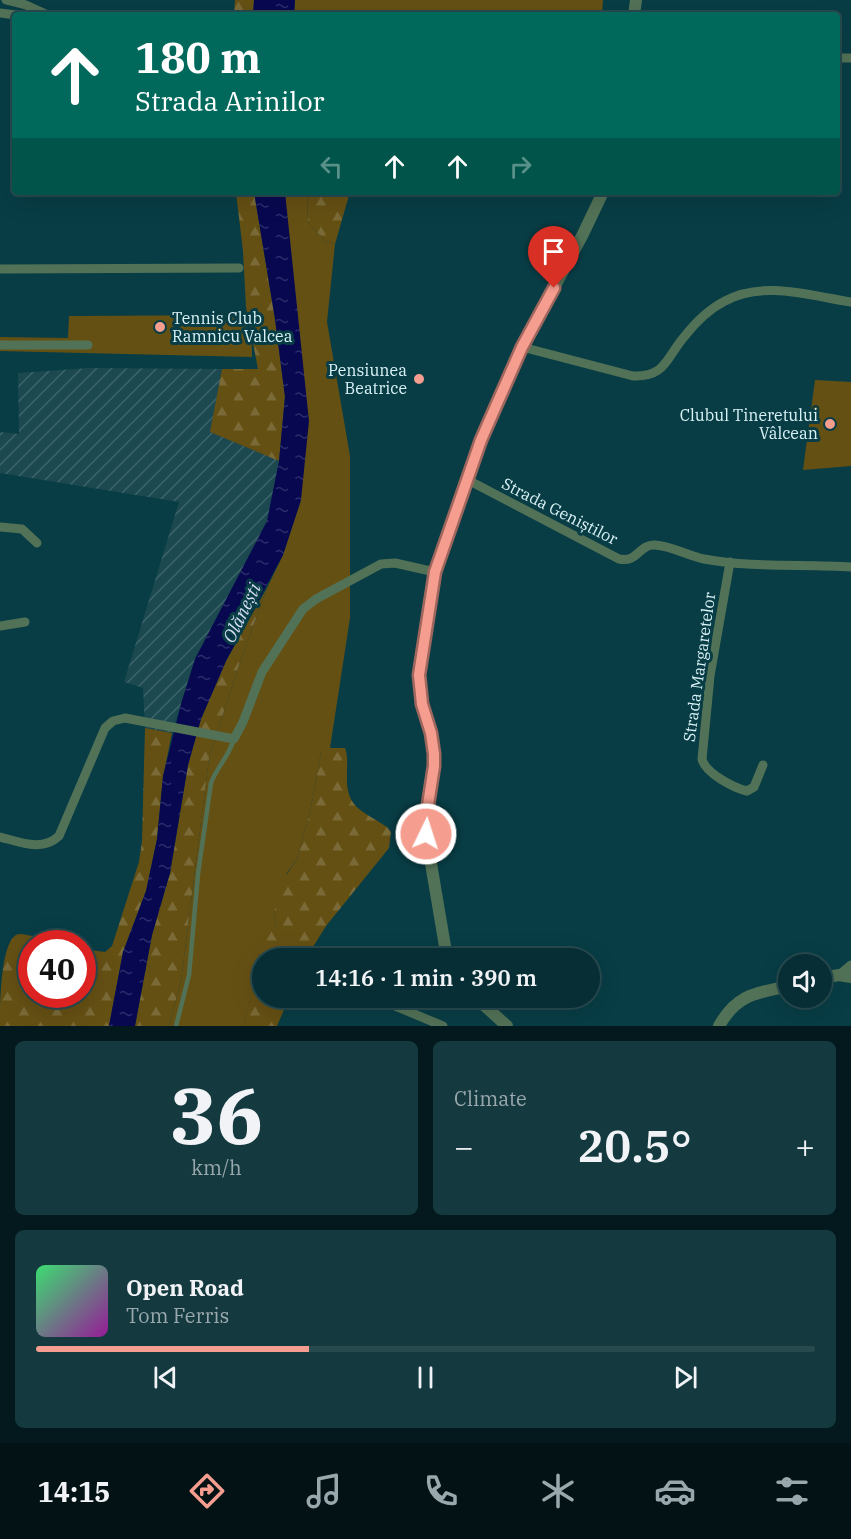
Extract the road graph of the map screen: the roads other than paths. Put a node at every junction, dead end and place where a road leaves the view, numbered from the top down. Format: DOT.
graph roads {
  1 [pos="2,0"];
  2 [pos="41,12"];
  3 [pos="602,195"];
  4 [pos="238,268"];
  5 [pos="0,269"];
  6 [pos="851,302"];
  7 [pos="0,345"];
  8 [pos="88,345"];
  9 [pos="522,347"];
  10 [pos="466,479"];
  11 [pos="0,527"];
  12 [pos="37,543"];
  13 [pos="730,562"];
  14 [pos="851,567"];
  15 [pos="435,572"];
  16 [pos="25,621"];
  17 [pos="0,626"];
  18 [pos="234,739"];
  19 [pos="763,765"];
  20 [pos="0,837"];
  21 [pos="445,948"];
  22 [pos="851,965"];
  23 [pos="845,976"];
  24 [pos="778,988"];
  25 [pos="400,1008"];
  26 [pos="487,1008"];
  27 [pos="176,1026"];
  28 [pos="443,1026"];
  29 [pos="507,1026"];
  30 [pos="719,1026"];
  1 -- 2 [label="street"];
  3 -- 9 [label="street"];
  4 -- 5 [label="street"];
  6 -- 9 [label="street"];
  7 -- 8 [label="street"];
  9 -- 10 [label="street"];
  10 -- 13 [label="street, Strada Geniștilor"];
  10 -- 15 [label="street"];
  11 -- 12 [label="street"];
  13 -- 14 [label="street, Strada Geniștilor"];
  13 -- 19 [label="street, Strada Margaretelor"];
  15 -- 18 [label="street"];
  15 -- 21 [label="street"];
  16 -- 17 [label="street"];
  18 -- 20 [label="street"];
  18 -- 27 [label="lane"];
  22 -- 23 [label="street"];
  24 -- 30 [label="street"];
  25 -- 28 [label="street"];
  26 -- 29 [label="street"];
}
